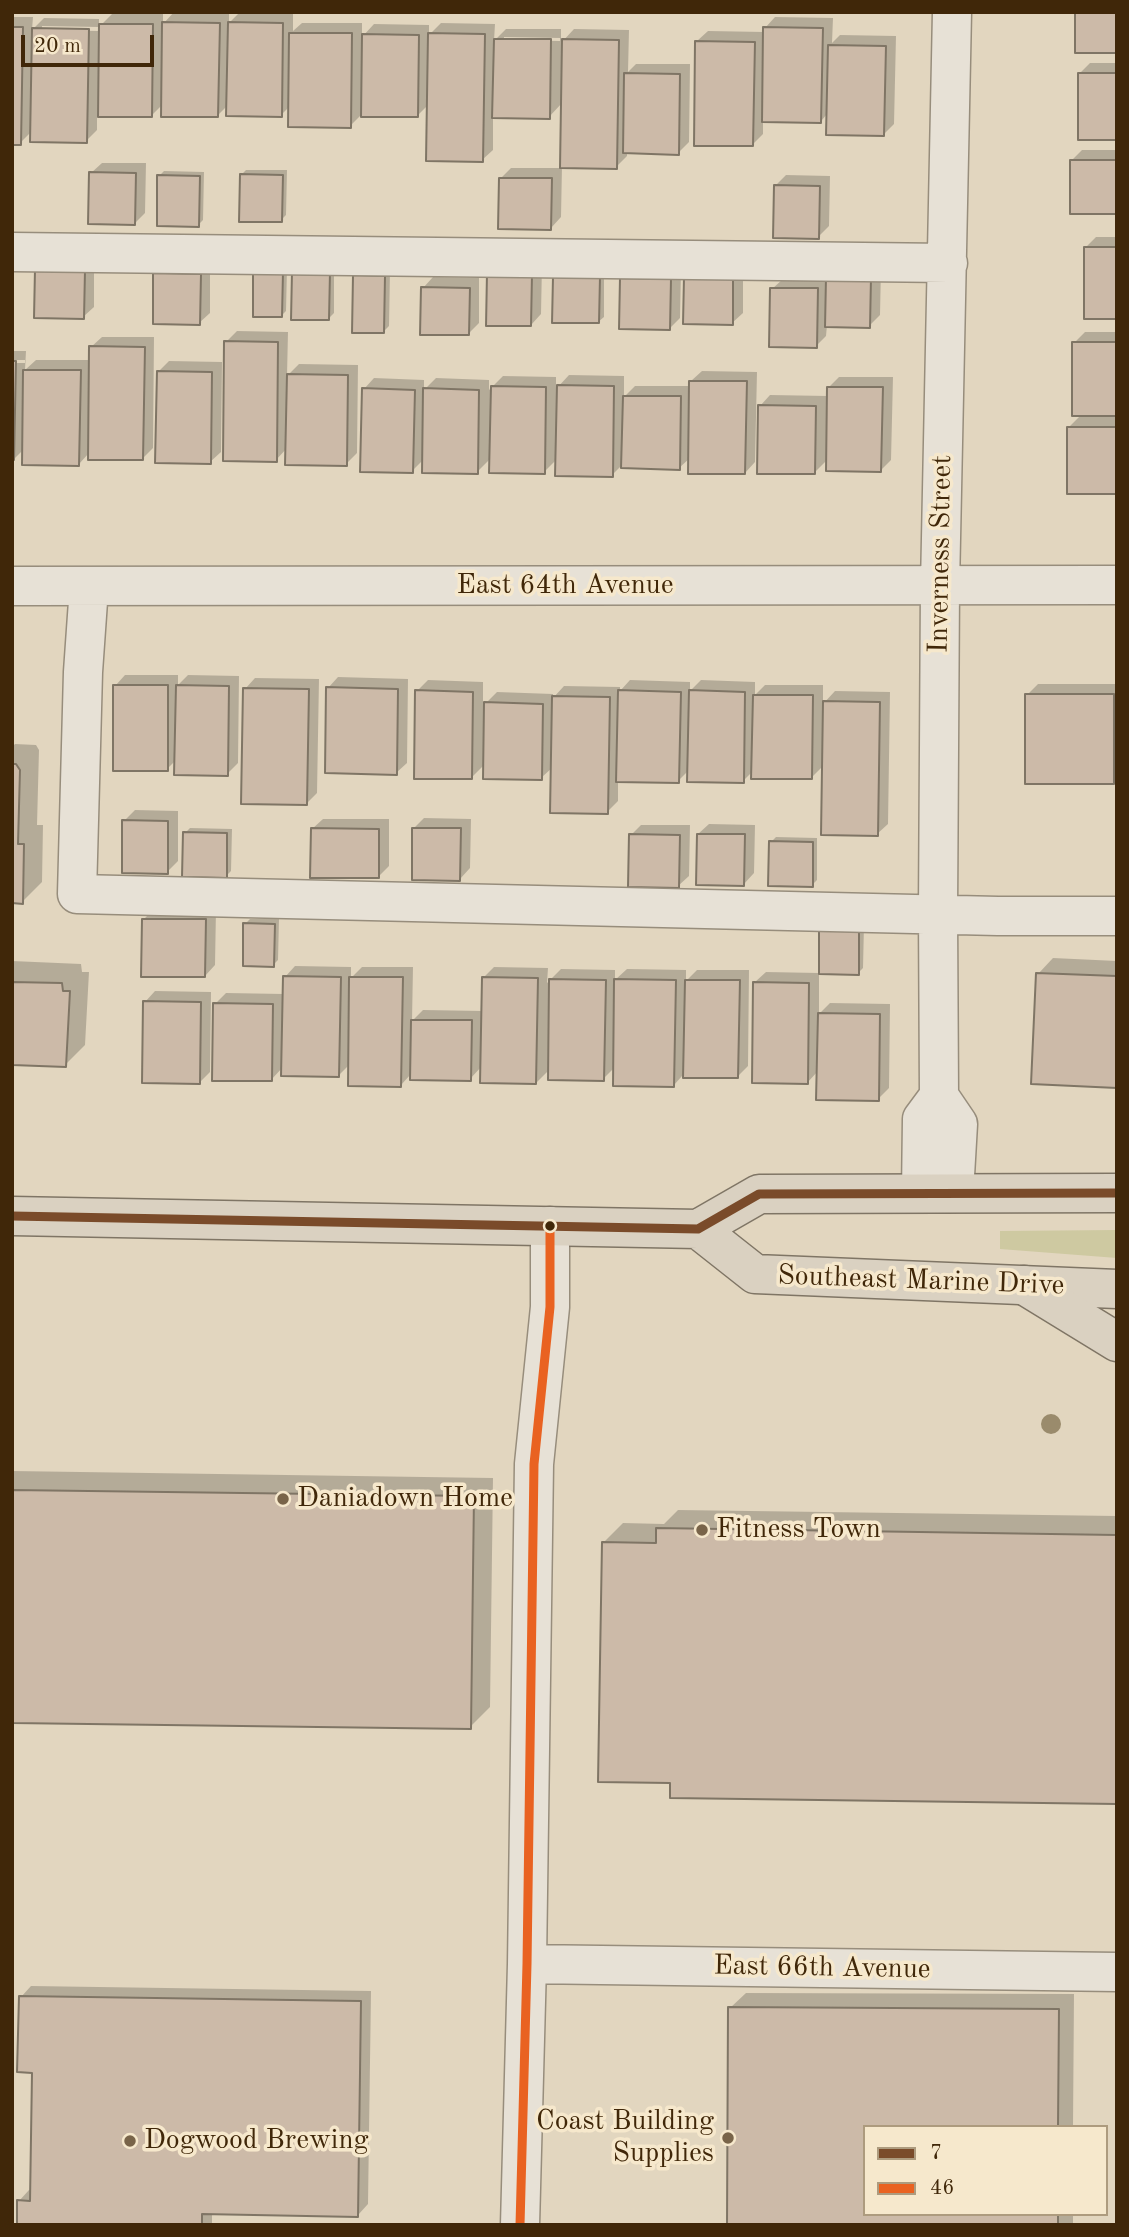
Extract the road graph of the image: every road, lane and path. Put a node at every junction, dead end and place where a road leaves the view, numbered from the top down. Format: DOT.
graph roads {
  1 [pos="951,12"];
  2 [pos="12,252"];
  3 [pos="948,263"];
  4 [pos="1117,585"];
  5 [pos="12,586"];
  6 [pos="940,586"];
  7 [pos="89,587"];
  8 [pos="938,913"];
  9 [pos="1117,916"];
  10 [pos="1117,1192"];
  11 [pos="937,1193"];
  12 [pos="12,1216"];
  13 [pos="551,1226"];
  14 [pos="698,1229"];
  15 [pos="1024,1285"];
  16 [pos="1117,1289"];
  17 [pos="1117,1342"];
  18 [pos="527,1964"];
  19 [pos="1117,1972"];
  20 [pos="520,2225"];
  1 -- 3 [label="street, Inverness Street"];
  2 -- 3 [label="street"];
  3 -- 6 [label="street, Inverness Street"];
  4 -- 6 [label="street, East 64th Avenue"];
  5 -- 7 [label="street, East 64th Avenue"];
  6 -- 7 [label="street, East 64th Avenue"];
  6 -- 8 [label="street, Inverness Street"];
  7 -- 8 [label="street"];
  8 -- 9 [label="street"];
  8 -- 11 [label="street, Inverness Street"];
  10 -- 11 [label="main road"];
  11 -- 14 [label="main road"];
  12 -- 13 [label="main road"];
  13 -- 14 [label="main road"];
  13 -- 18 [label="street"];
  14 -- 15 [label="main road, Southeast Marine Drive"];
  15 -- 16 [label="main road, Southeast Marine Drive"];
  15 -- 17 [label="main road"];
  18 -- 19 [label="street, East 66th Avenue"];
  18 -- 20 [label="street"];
}
